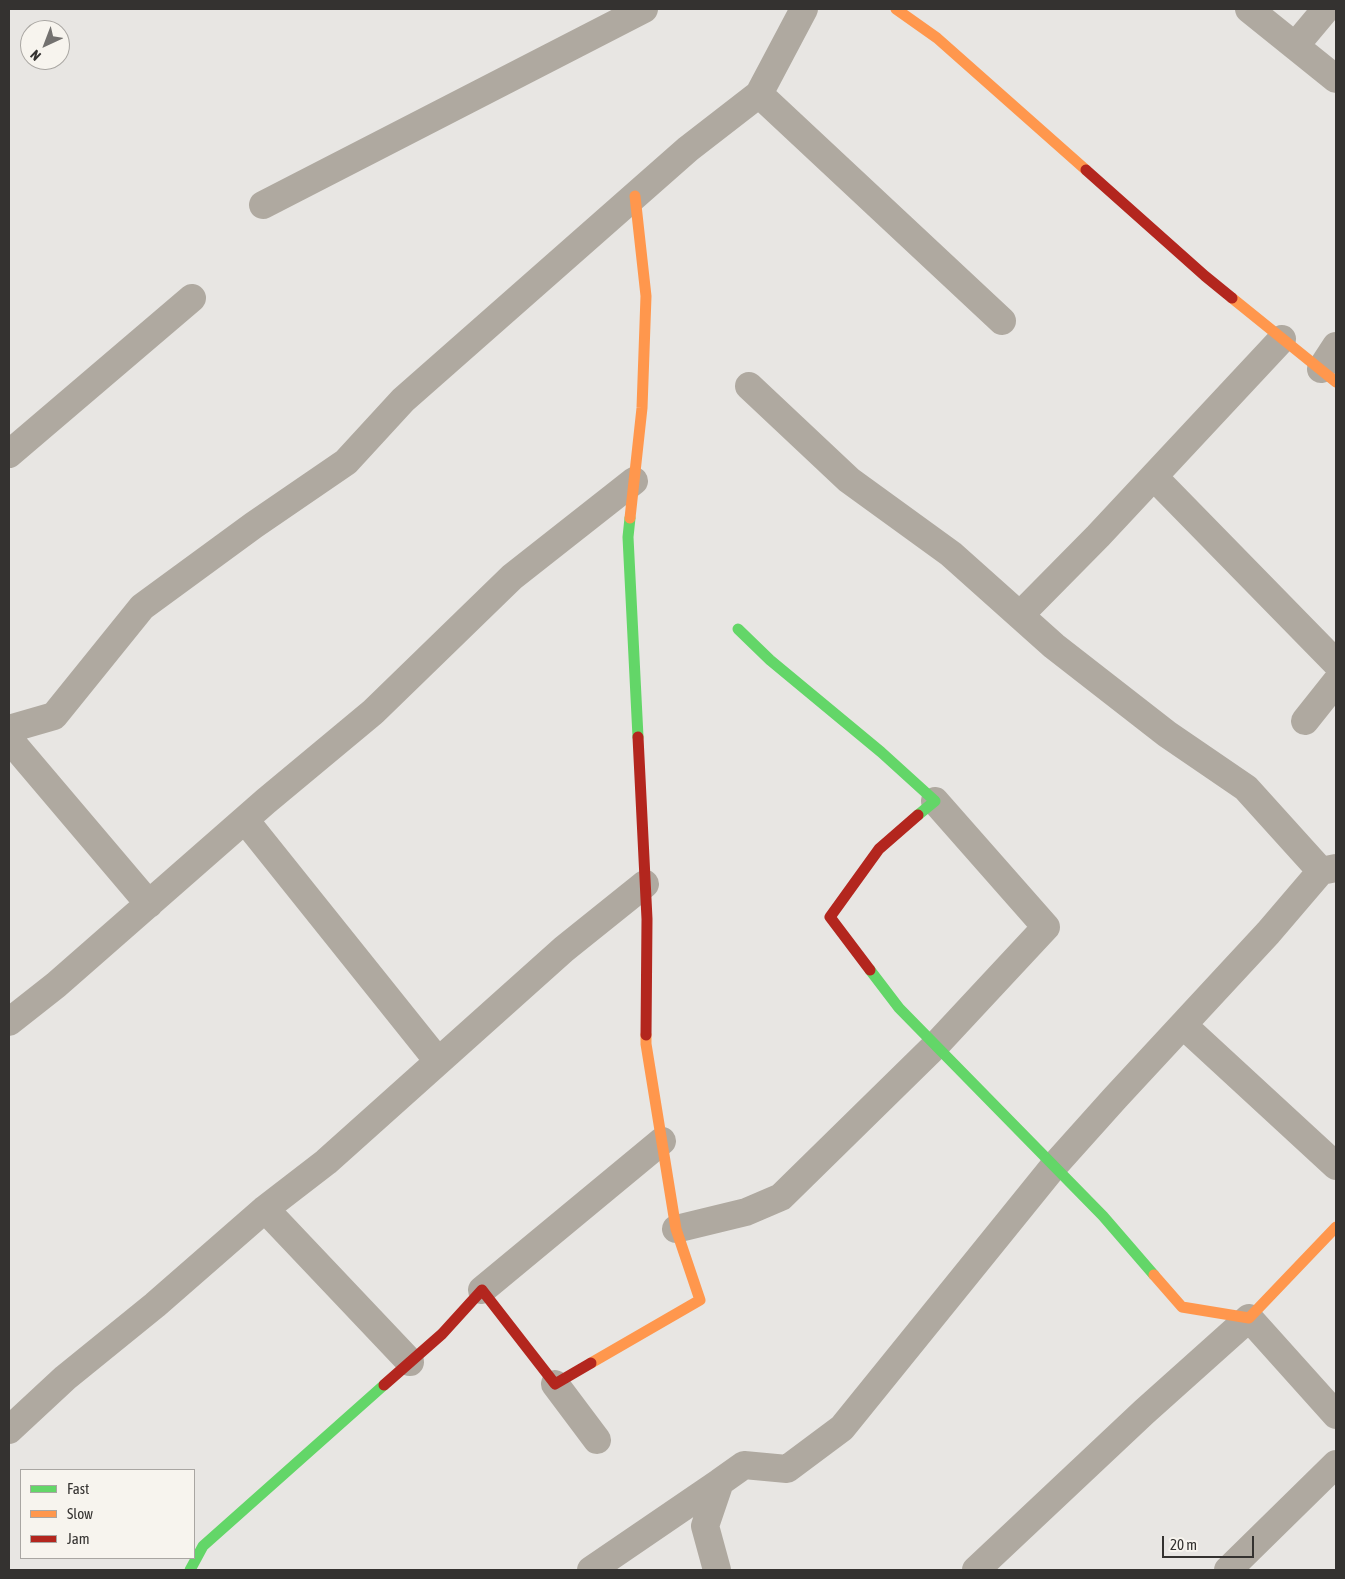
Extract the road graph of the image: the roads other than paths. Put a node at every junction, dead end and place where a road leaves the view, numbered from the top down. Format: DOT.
graph roads {
  1 [pos="644,9"];
  2 [pos="804,9"];
  3 [pos="896,9"];
  4 [pos="1249,9"];
  5 [pos="1326,9"];
  6 [pos="1295,46"];
  7 [pos="1336,79"];
  8 [pos="759,94"];
  9 [pos="635,196"];
  10 [pos="263,205"];
  11 [pos="192,298"];
  12 [pos="1002,321"];
  13 [pos="1282,338"];
  14 [pos="1336,346"];
  15 [pos="1329,375"];
  16 [pos="749,386"];
  17 [pos="9,454"];
  18 [pos="1154,477"];
  19 [pos="634,481"];
  20 [pos="1020,615"];
  21 [pos="738,629"];
  22 [pos="1336,663"];
  23 [pos="1336,682"];
  24 [pos="1305,721"];
  25 [pos="9,729"];
  26 [pos="9,739"];
  27 [pos="935,801"];
  28 [pos="245,820"];
  29 [pos="1328,870"];
  30 [pos="645,884"];
  31 [pos="149,904"];
  32 [pos="9,1022"];
  33 [pos="1183,1025"];
  34 [pos="936,1045"];
  35 [pos="438,1061"];
  36 [pos="662,1141"];
  37 [pos="1054,1166"];
  38 [pos="1336,1166"];
  39 [pos="265,1209"];
  40 [pos="1336,1227"];
  41 [pos="676,1229"];
  42 [pos="482,1290"];
  43 [pos="1249,1318"];
  44 [pos="410,1362"];
  45 [pos="555,1384"];
  46 [pos="1336,1415"];
  47 [pos="9,1430"];
  48 [pos="596,1440"];
  49 [pos="1336,1464"];
  50 [pos="720,1482"];
  51 [pos="190,1570"];
  52 [pos="590,1570"];
  53 [pos="717,1570"];
  54 [pos="976,1570"];
  55 [pos="1228,1570"];
  1 -- 10 [label="street"];
  2 -- 8 [label="street"];
  3 -- 13 [label="street"];
  4 -- 6 [label="street"];
  5 -- 6 [label="street"];
  6 -- 7 [label="street"];
  8 -- 9 [label="street"];
  8 -- 12 [label="street"];
  9 -- 19 [label="street"];
  9 -- 25 [label="street"];
  11 -- 17 [label="street"];
  13 -- 15 [label="street"];
  13 -- 18 [label="street"];
  14 -- 15 [label="street"];
  16 -- 20 [label="street"];
  18 -- 20 [label="street"];
  18 -- 22 [label="street"];
  19 -- 28 [label="street"];
  19 -- 30 [label="street"];
  20 -- 29 [label="street"];
  21 -- 27 [label="street"];
  23 -- 24 [label="street"];
  26 -- 31 [label="street"];
  27 -- 34 [label="street"];
  27 -- 34 [label="street"];
  28 -- 31 [label="street"];
  28 -- 35 [label="street"];
  29 -- 33 [label="street"];
  30 -- 35 [label="street"];
  30 -- 36 [label="street"];
  31 -- 32 [label="street"];
  33 -- 37 [label="street"];
  33 -- 38 [label="street"];
  34 -- 37 [label="street"];
  34 -- 41 [label="street"];
  35 -- 39 [label="street"];
  36 -- 41 [label="street"];
  36 -- 42 [label="street"];
  37 -- 43 [label="street"];
  37 -- 50 [label="street"];
  39 -- 44 [label="street"];
  39 -- 47 [label="street"];
  40 -- 43 [label="street"];
  41 -- 45 [label="street"];
  42 -- 44 [label="street"];
  42 -- 45 [label="street"];
  43 -- 46 [label="street"];
  43 -- 54 [label="street"];
  44 -- 51 [label="street"];
  45 -- 48 [label="street"];
  49 -- 55 [label="street"];
  50 -- 52 [label="street"];
  50 -- 53 [label="street"];
}
